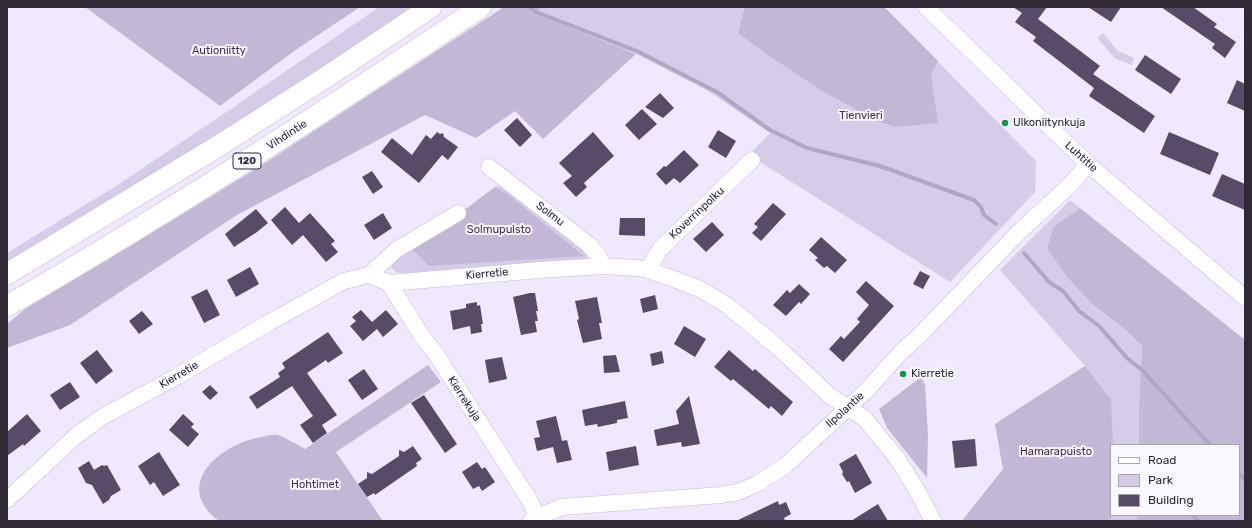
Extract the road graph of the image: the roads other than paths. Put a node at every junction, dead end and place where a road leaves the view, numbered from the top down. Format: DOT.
graph roads {
  1 [pos="431,7"];
  2 [pos="481,7"];
  3 [pos="926,7"];
  4 [pos="752,160"];
  5 [pos="1088,164"];
  6 [pos="490,167"];
  7 [pos="458,213"];
  8 [pos="603,266"];
  9 [pos="648,270"];
  10 [pos="7,274"];
  11 [pos="369,275"];
  12 [pos="389,283"];
  13 [pos="1245,298"];
  14 [pos="7,306"];
  15 [pos="847,408"];
  16 [pos="7,500"];
  17 [pos="534,519"];
  18 [pos="933,521"];
  1 -- 10 [label="main road, 120"];
  2 -- 14 [label="main road, Vihdintie / 120"];
  3 -- 5 [label="street, Luhtitie"];
  4 -- 9 [label="street, Koverrinpolku"];
  5 -- 13 [label="street, Luhtitie"];
  5 -- 15 [label="street, Ilpolantie"];
  6 -- 8 [label="street, Solmu"];
  7 -- 11 [label="street"];
  8 -- 9 [label="street, Kierretie"];
  8 -- 12 [label="street, Kierretie"];
  9 -- 15 [label="street, Kierretie"];
  11 -- 12 [label="street, Kierretie"];
  11 -- 16 [label="street, Kierretie"];
  12 -- 17 [label="street, Kierrekuja"];
  15 -- 17 [label="street, Ilpolantie"];
  15 -- 18 [label="street, Kierretie"];
}
